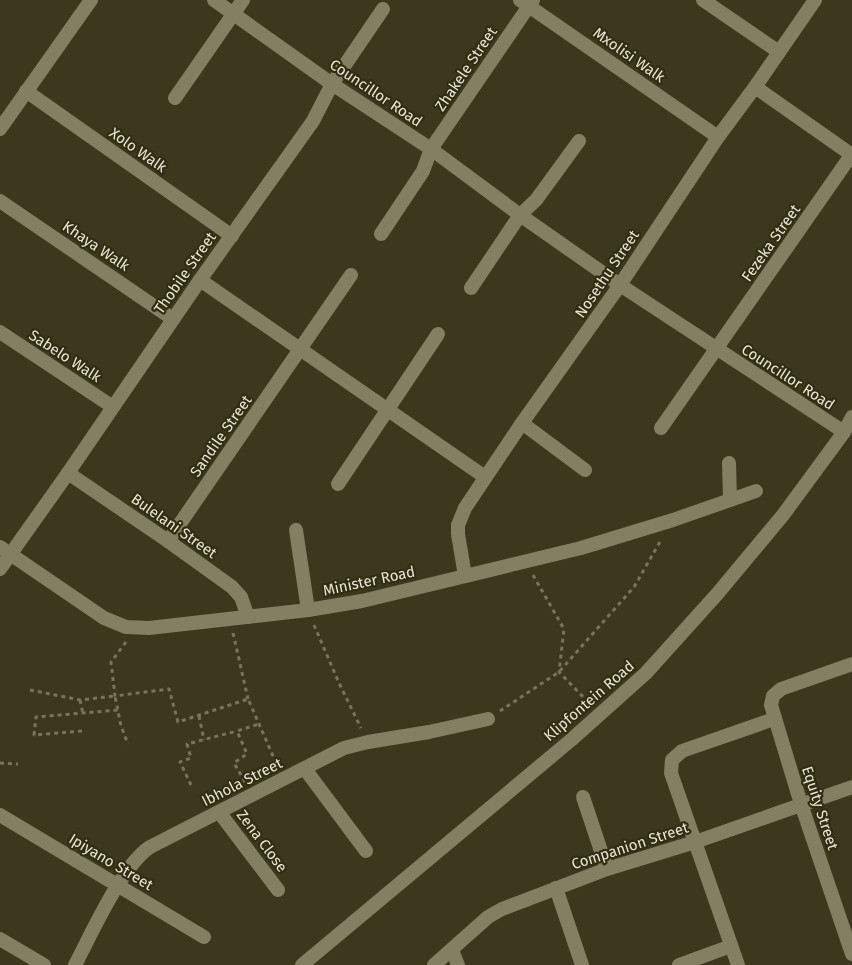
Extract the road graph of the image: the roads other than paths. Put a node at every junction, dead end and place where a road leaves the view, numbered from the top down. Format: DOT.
graph roads {
  1 [pos="91,0"];
  2 [pos="214,0"];
  3 [pos="243,0"];
  4 [pos="703,0"];
  5 [pos="815,0"];
  6 [pos="527,2"];
  7 [pos="383,9"];
  8 [pos="234,14"];
  9 [pos="778,52"];
  10 [pos="332,84"];
  11 [pos="755,87"];
  12 [pos="26,91"];
  13 [pos="175,98"];
  14 [pos="0,129"];
  15 [pos="718,137"];
  16 [pos="579,141"];
  17 [pos="431,149"];
  18 [pos="852,154"];
  19 [pos="0,201"];
  20 [pos="520,215"];
  21 [pos="381,234"];
  22 [pos="232,236"];
  23 [pos="352,276"];
  24 [pos="200,280"];
  25 [pos="620,285"];
  26 [pos="471,288"];
  27 [pos="173,319"];
  28 [pos="0,332"];
  29 [pos="438,334"];
  30 [pos="300,349"];
  31 [pos="716,349"];
  32 [pos="113,407"];
  33 [pos="387,410"];
  34 [pos="852,417"];
  35 [pos="522,423"];
  36 [pos="661,428"];
  37 [pos="844,432"];
  38 [pos="729,463"];
  39 [pos="585,470"];
  40 [pos="68,473"];
  41 [pos="485,477"];
  42 [pos="338,484"];
  43 [pos="756,491"];
  44 [pos="730,499"];
  45 [pos="296,530"];
  46 [pos="168,541"];
  47 [pos="5,551"];
  48 [pos="0,569"];
  49 [pos="465,576"];
  50 [pos="308,610"];
  51 [pos="248,617"];
  52 [pos="852,664"];
  53 [pos="488,719"];
  54 [pos="774,719"];
  55 [pos="306,768"];
  56 [pos="852,787"];
  57 [pos="583,797"];
  58 [pos="801,804"];
  59 [pos="219,812"];
  60 [pos="0,815"];
  61 [pos="695,842"];
  62 [pos="366,851"];
  63 [pos="607,869"];
  64 [pos="118,886"];
  65 [pos="556,888"];
  66 [pos="278,890"];
  67 [pos="846,917"];
  68 [pos="204,937"];
  69 [pos="0,939"];
  70 [pos="731,946"];
  71 [pos="452,950"];
  72 [pos="852,954"];
  73 [pos="44,965"];
  74 [pos="74,965"];
  75 [pos="302,965"];
  76 [pos="434,965"];
  77 [pos="458,965"];
  78 [pos="582,965"];
  79 [pos="679,965"];
  80 [pos="738,965"];
  1 -- 12 [label="street"];
  2 -- 8 [label="street, Councillor Road"];
  3 -- 8 [label="street"];
  4 -- 9 [label="street"];
  5 -- 9 [label="street, Nosethu Street"];
  6 -- 15 [label="street, Mxolisi Walk"];
  6 -- 17 [label="street, Zhakele Street"];
  7 -- 10 [label="street, Thobile Street"];
  8 -- 10 [label="street, Councillor Road"];
  8 -- 13 [label="street"];
  9 -- 11 [label="street, Nosethu Street"];
  10 -- 17 [label="street, Councillor Road"];
  10 -- 22 [label="street, Thobile Street"];
  11 -- 15 [label="street, Nosethu Street"];
  11 -- 18 [label="street"];
  12 -- 14 [label="street"];
  12 -- 22 [label="street, Xolo Walk"];
  15 -- 25 [label="street, Nosethu Street"];
  16 -- 20 [label="street"];
  17 -- 20 [label="street, Councillor Road"];
  17 -- 21 [label="street, Zhakele Street"];
  18 -- 31 [label="street, Fezeka Street"];
  19 -- 27 [label="street, Khaya Walk"];
  20 -- 25 [label="street, Councillor Road"];
  20 -- 26 [label="street"];
  22 -- 24 [label="street, Thobile Street"];
  23 -- 30 [label="street, Sandile Street"];
  24 -- 27 [label="street, Thobile Street"];
  24 -- 30 [label="street"];
  25 -- 31 [label="street, Councillor Road"];
  25 -- 35 [label="street, Nosethu Street"];
  27 -- 32 [label="street, Thobile Street"];
  28 -- 32 [label="street, Sabelo Walk"];
  29 -- 33 [label="street"];
  30 -- 33 [label="street"];
  30 -- 46 [label="street, Sandile Street"];
  31 -- 36 [label="street"];
  31 -- 37 [label="street, Councillor Road"];
  32 -- 40 [label="street, Thobile Street"];
  33 -- 41 [label="street"];
  33 -- 42 [label="street"];
  34 -- 37 [label="street, Klipfontein Road"];
  35 -- 39 [label="street"];
  35 -- 41 [label="street, Nosethu Street"];
  37 -- 75 [label="street, Klipfontein Road"];
  38 -- 44 [label="street"];
  40 -- 46 [label="street, Bulelani Street"];
  40 -- 47 [label="street, Thobile Street"];
  41 -- 49 [label="street, Nosethu Street"];
  43 -- 44 [label="street, Minister Road"];
  44 -- 49 [label="street, Minister Road"];
  45 -- 50 [label="street"];
  46 -- 51 [label="street, Bulelani Street"];
  47 -- 48 [label="street, Thobile Street"];
  47 -- 51 [label="street, Minister Road"];
  49 -- 50 [label="street, Minister Road"];
  50 -- 51 [label="street, Minister Road"];
  52 -- 54 [label="street, Equity Street"];
  53 -- 55 [label="street, Ibhola Street"];
  54 -- 58 [label="street, Equity Street"];
  54 -- 61 [label="street"];
  55 -- 59 [label="street, Ibhola Street"];
  55 -- 62 [label="street"];
  56 -- 58 [label="street, Companion Street"];
  57 -- 63 [label="street"];
  58 -- 61 [label="street, Companion Street"];
  58 -- 67 [label="street, Equity Street"];
  59 -- 64 [label="street, Ibhola Street"];
  59 -- 66 [label="street, Zena Close"];
  60 -- 64 [label="street, Ipiyano Street"];
  61 -- 63 [label="street, Companion Street"];
  61 -- 70 [label="street"];
  63 -- 65 [label="street, Companion Street"];
  64 -- 68 [label="street, Ipiyano Street"];
  64 -- 74 [label="street, Ibhola Street"];
  65 -- 71 [label="street, Companion Street"];
  65 -- 78 [label="street"];
  67 -- 72 [label="street, Equity Street"];
  69 -- 73 [label="street"];
  70 -- 79 [label="street"];
  70 -- 80 [label="street"];
  71 -- 76 [label="street, Companion Street"];
  71 -- 77 [label="street"];
}
